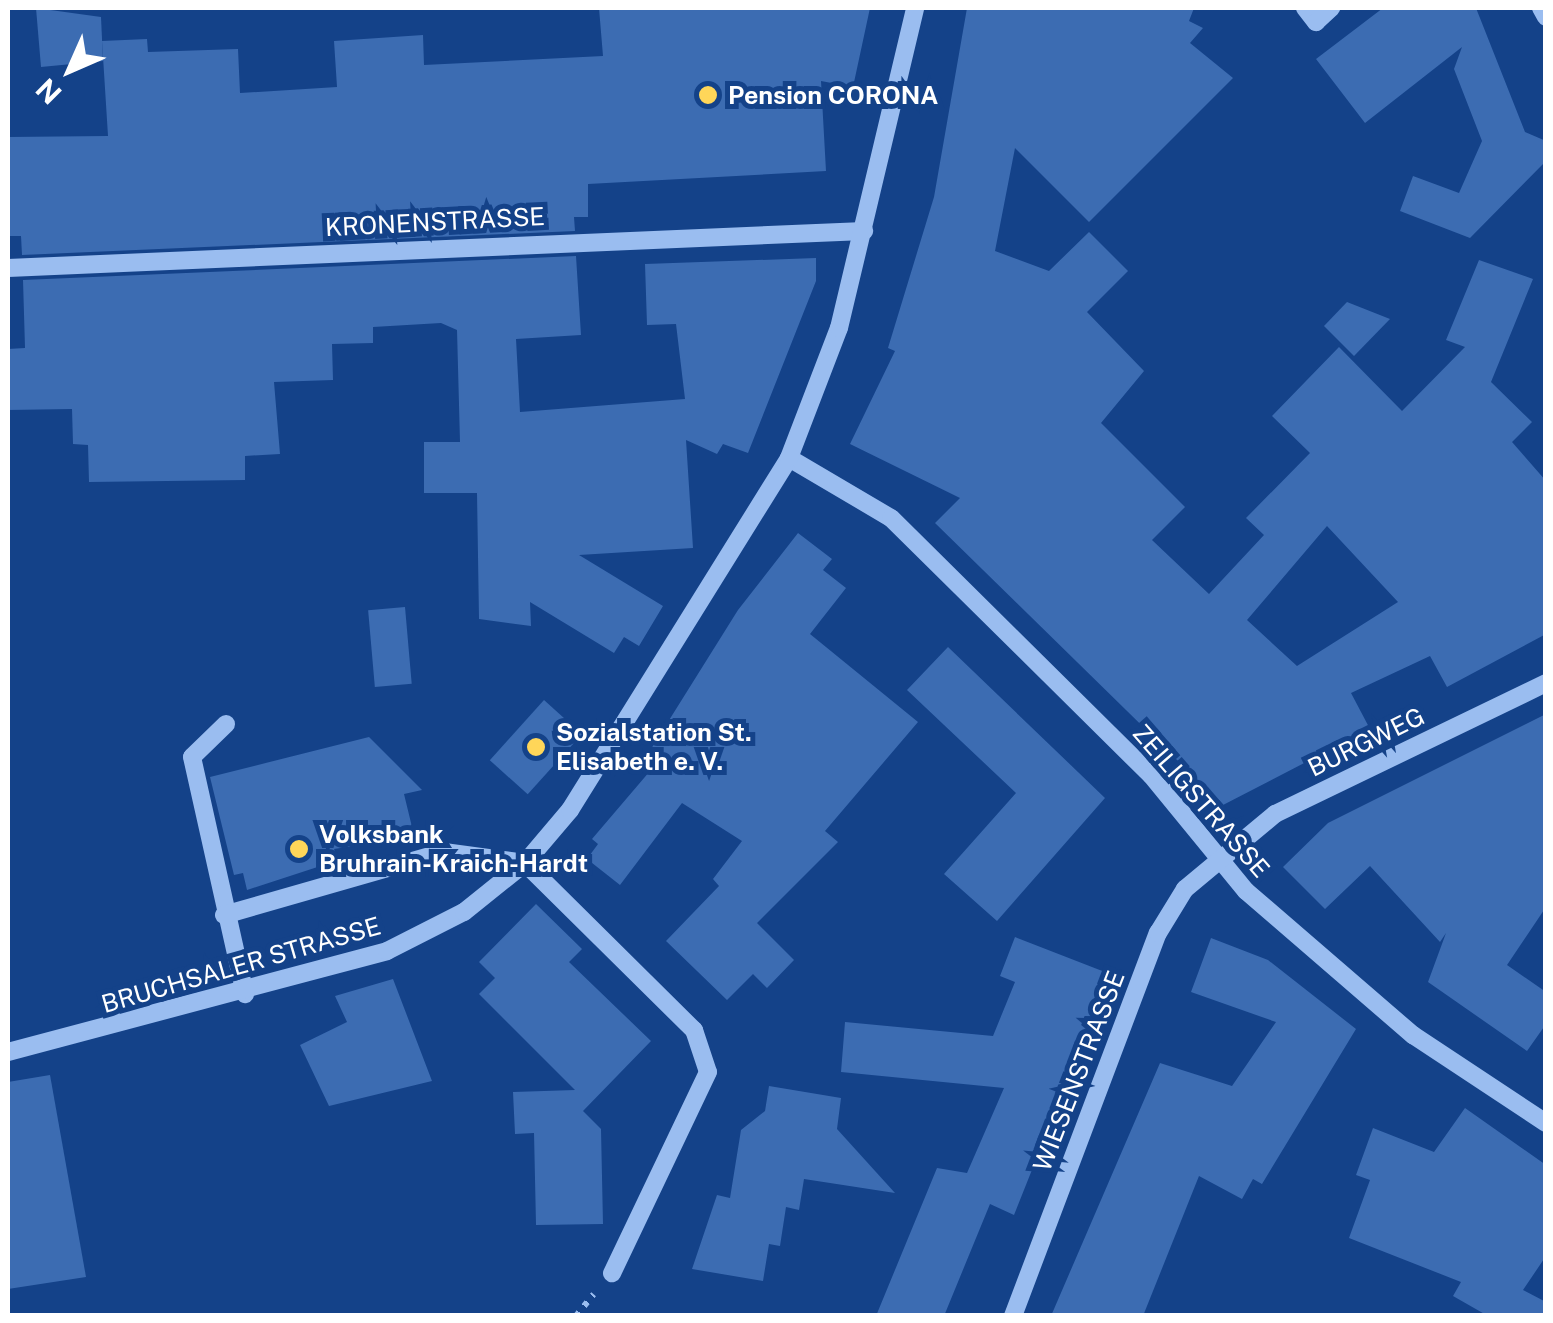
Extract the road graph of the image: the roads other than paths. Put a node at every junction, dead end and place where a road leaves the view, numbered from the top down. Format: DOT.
graph roads {
  1 [pos="914,8"];
  2 [pos="1305,8"];
  3 [pos="1331,8"];
  4 [pos="1541,8"];
  5 [pos="1546,17"];
  6 [pos="864,231"];
  7 [pos="8,268"];
  8 [pos="789,458"];
  9 [pos="1546,683"];
  10 [pos="226,724"];
  11 [pos="1215,858"];
  12 [pos="526,862"];
  13 [pos="224,915"];
  14 [pos="245,994"];
  15 [pos="8,1052"];
  16 [pos="1546,1123"];
  17 [pos="612,1273"];
  18 [pos="1014,1316"];
  1 -- 6 [label="street, BRUCHSALER STRASSE"];
  2 -- 3 [label="street"];
  4 -- 5 [label="street"];
  6 -- 7 [label="street, KRONENSTRASSE"];
  6 -- 8 [label="street, BRUCHSALER STRASSE"];
  8 -- 11 [label="street, ZEILIGSTRASSE"];
  8 -- 12 [label="street, BRUCHSALER STRASSE"];
  9 -- 11 [label="street, BURGWEG"];
  10 -- 13 [label="street"];
  11 -- 16 [label="street, ZEILIGSTRASSE"];
  11 -- 18 [label="street, WIESENSTRASSE"];
  12 -- 13 [label="street"];
  12 -- 14 [label="street, BRUCHSALER STRASSE"];
  12 -- 17 [label="street"];
  13 -- 14 [label="street"];
  14 -- 15 [label="street, BRUCHSALER STRASSE"];
}
